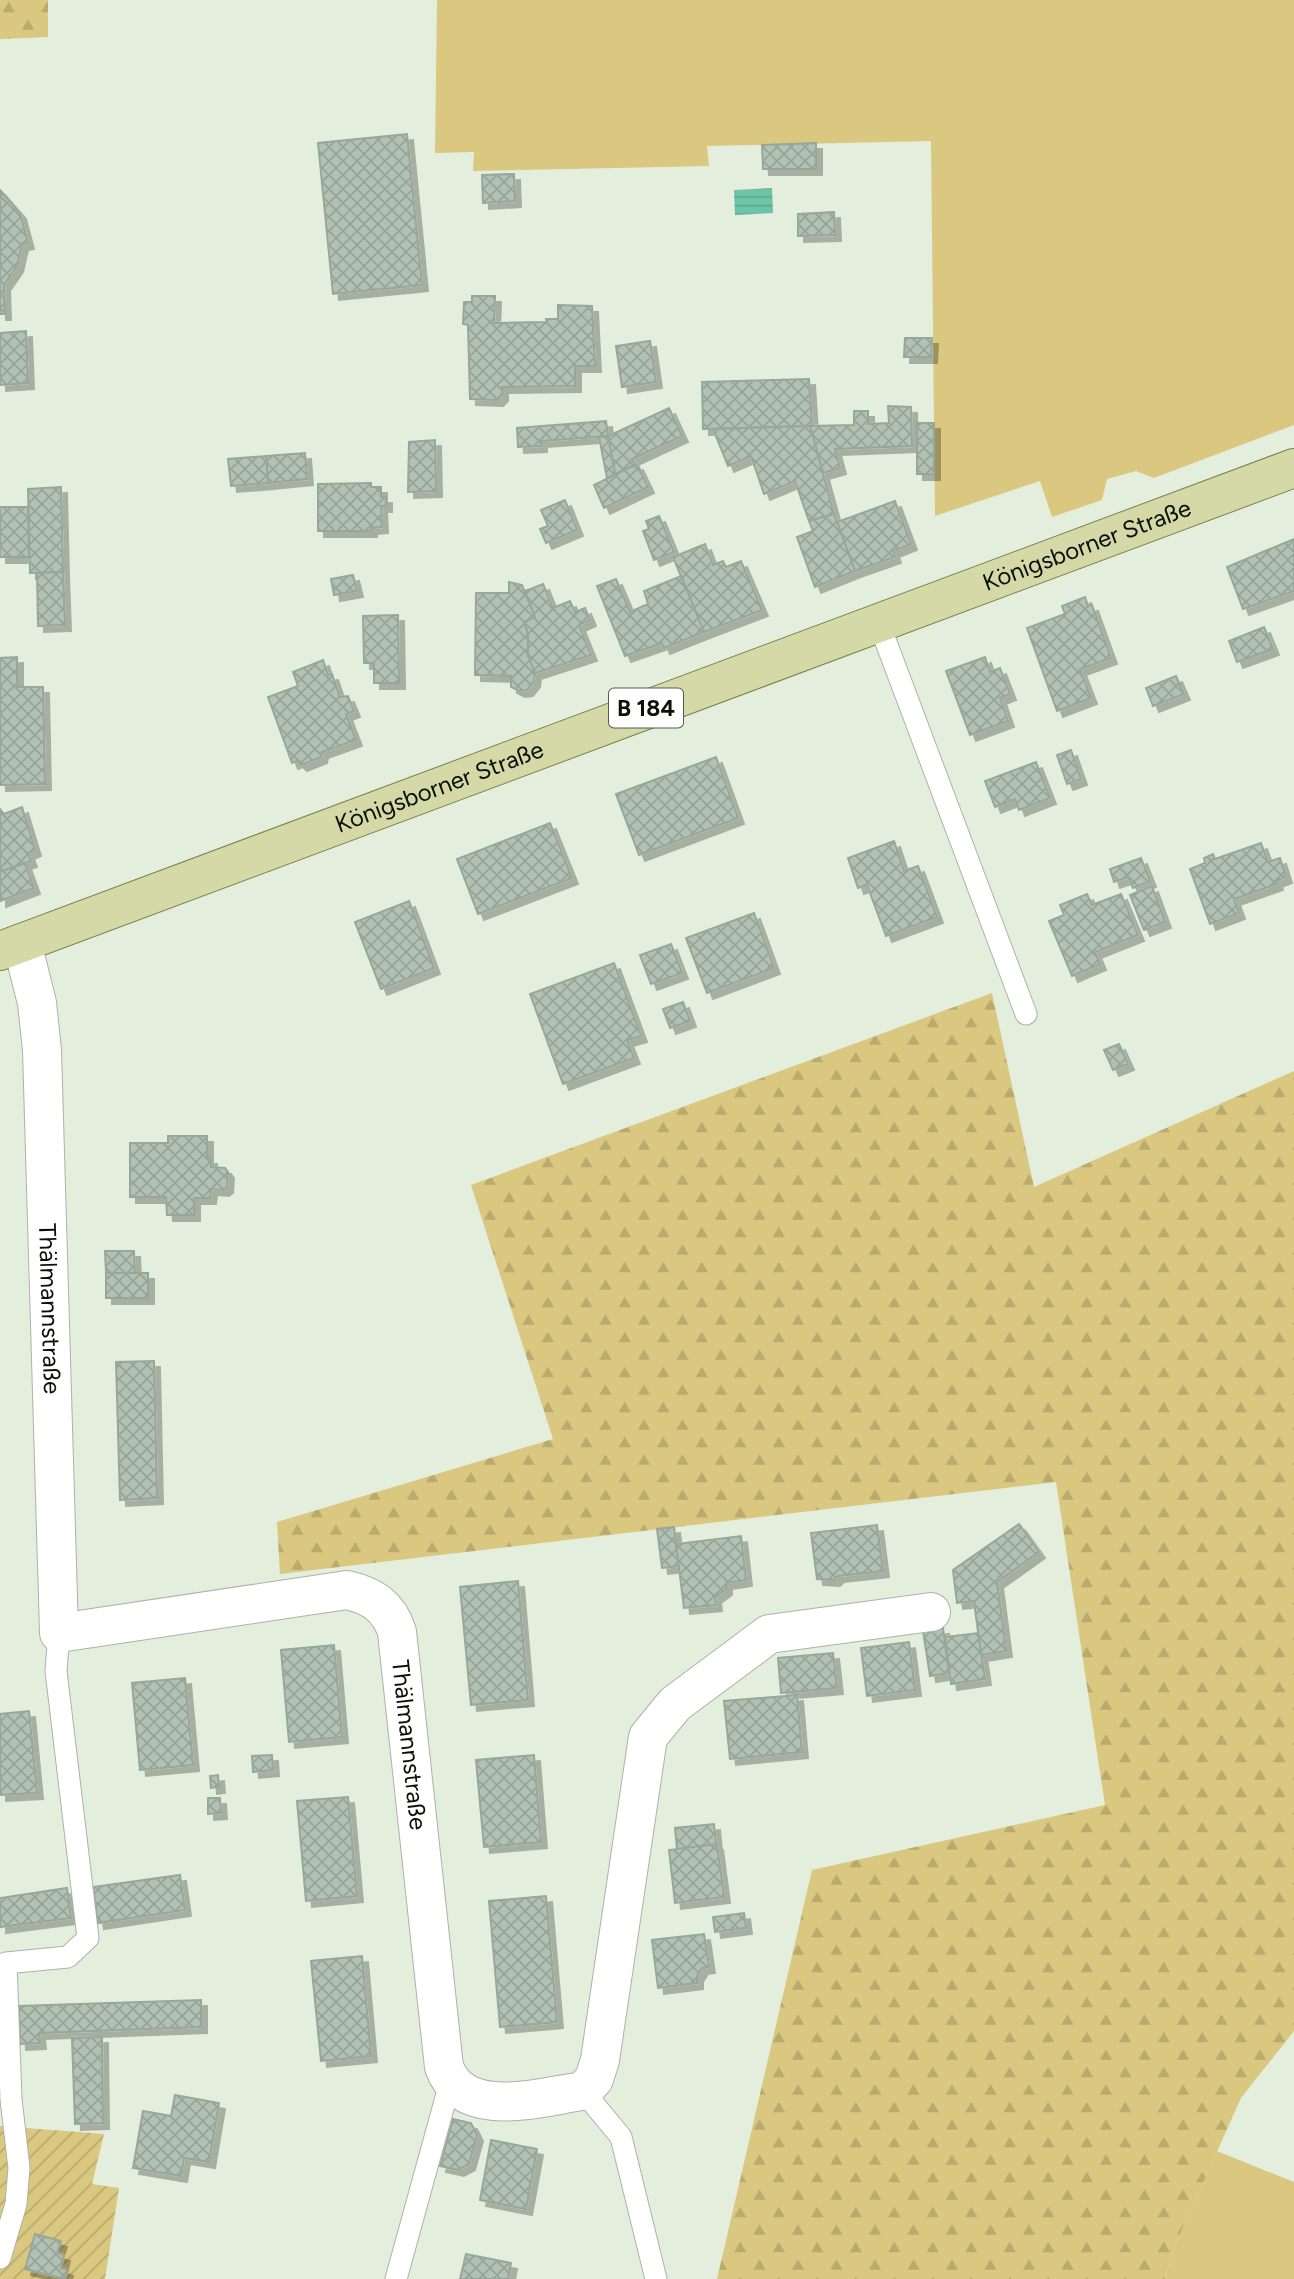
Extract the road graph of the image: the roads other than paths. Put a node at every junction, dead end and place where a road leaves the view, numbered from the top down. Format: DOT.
graph roads {
  1 [pos="1294,468"];
  2 [pos="878,621"];
  3 [pos="11,947"];
  4 [pos="1026,1014"];
  5 [pos="931,1612"];
  6 [pos="59,1633"];
  7 [pos="450,2083"];
  8 [pos="583,2091"];
  9 [pos="0,2258"];
  10 [pos="396,2279"];
  11 [pos="656,2279"];
  1 -- 2 [label="main road, Königsborner Straße / B 184"];
  2 -- 3 [label="main road, Königsborner Straße / B 184"];
  2 -- 4 [label="lane"];
  3 -- 6 [label="street, Thälmannstraße"];
  5 -- 8 [label="street"];
  6 -- 7 [label="street, Thälmannstraße"];
  6 -- 9 [label="lane"];
  7 -- 8 [label="street"];
  7 -- 10 [label="lane"];
  8 -- 11 [label="lane"];
}
